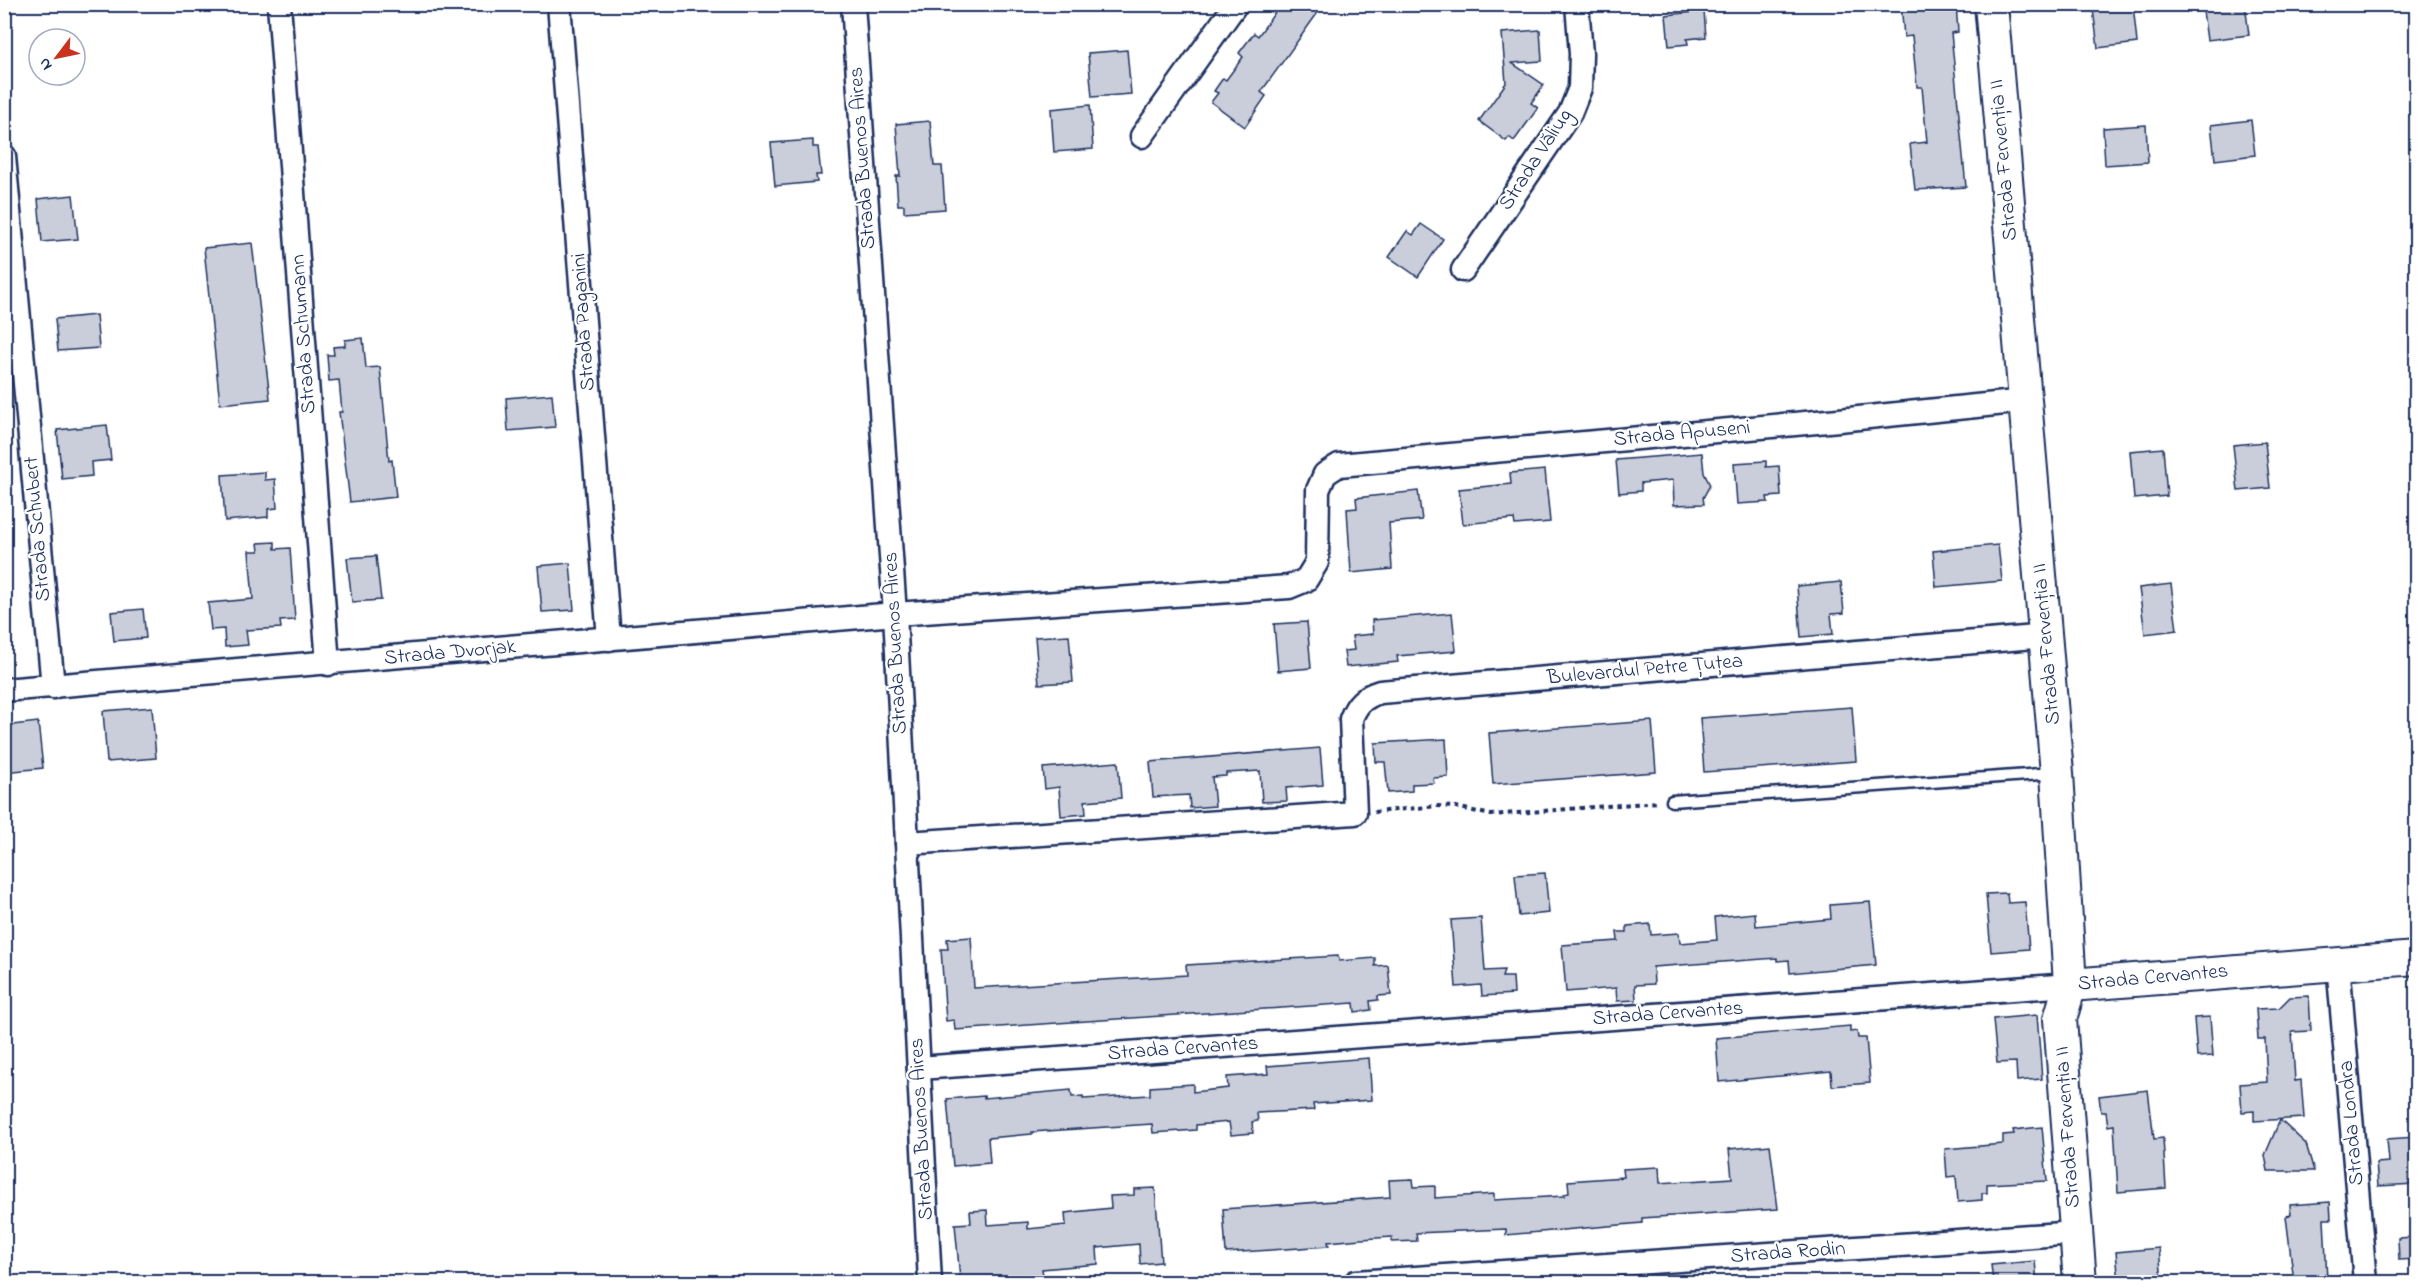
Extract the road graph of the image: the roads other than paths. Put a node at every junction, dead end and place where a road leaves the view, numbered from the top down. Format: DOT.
graph roads {
  1 [pos="279,4"];
  2 [pos="559,4"];
  3 [pos="853,4"];
  4 [pos="1236,4"];
  5 [pos="1577,4"];
  6 [pos="1991,4"];
  7 [pos="1142,136"];
  8 [pos="4,156"];
  9 [pos="1462,270"];
  10 [pos="2025,401"];
  11 [pos="1339,465"];
  12 [pos="895,614"];
  13 [pos="2047,636"];
  14 [pos="609,639"];
  15 [pos="328,664"];
  16 [pos="53,687"];
  17 [pos="4,690"];
  18 [pos="2057,773"];
  19 [pos="1672,801"];
  20 [pos="907,843"];
  21 [pos="2416,958"];
  22 [pos="2338,963"];
  23 [pos="2070,985"];
  24 [pos="919,1068"];
  25 [pos="2076,1233"];
  26 [pos="930,1282"];
  27 [pos="1356,1282"];
  28 [pos="2080,1282"];
  29 [pos="2365,1282"];
  1 -- 15 [label="street, Strada Schumann"];
  2 -- 14 [label="street, Strada Paganini"];
  3 -- 12 [label="street, Strada Buenos Aires"];
  4 -- 7 [label="street"];
  5 -- 9 [label="street, Strada Văliug"];
  6 -- 10 [label="street, Strada Fervenția II"];
  8 -- 16 [label="street, Strada Schubert"];
  10 -- 11 [label="street, Strada Apuseni"];
  10 -- 13 [label="street, Strada Fervenția II"];
  11 -- 12 [label="street, Strada Dvorjak"];
  12 -- 14 [label="street, Strada Dvorjak"];
  12 -- 20 [label="street, Strada Buenos Aires"];
  13 -- 18 [label="street, Strada Fervenția II"];
  13 -- 20 [label="street, Bulevardul Petre Țuțea"];
  14 -- 15 [label="street, Strada Dvorjak"];
  15 -- 16 [label="street, Strada Dvorjak"];
  16 -- 17 [label="street, Strada Dvorjak"];
  18 -- 19 [label="lane"];
  18 -- 23 [label="street, Strada Fervenția II"];
  20 -- 24 [label="street, Strada Buenos Aires"];
  21 -- 22 [label="street, Strada Cervantes"];
  22 -- 23 [label="street, Strada Cervantes"];
  22 -- 29 [label="street, Strada Londra"];
  23 -- 24 [label="street, Strada Cervantes"];
  23 -- 25 [label="street, Strada Fervenția II"];
  24 -- 26 [label="street, Strada Buenos Aires"];
  25 -- 27 [label="street, Strada Rodin"];
  25 -- 28 [label="street, Strada Fervenția II"];
}
